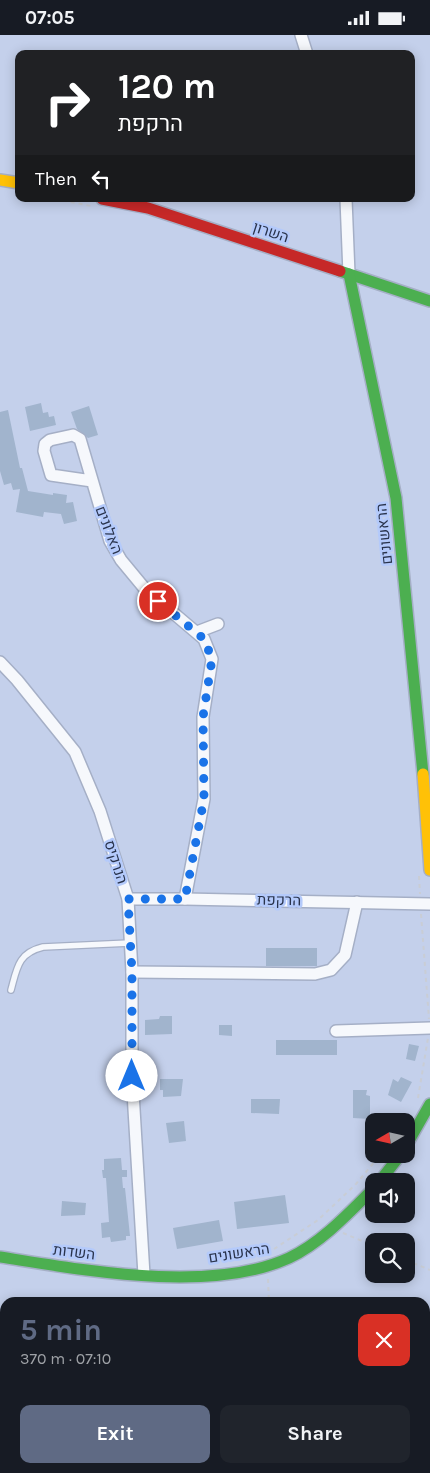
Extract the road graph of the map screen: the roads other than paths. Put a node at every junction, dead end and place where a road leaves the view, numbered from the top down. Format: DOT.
graph roads {
  1 [pos="301,35"];
  2 [pos="305,50"];
  3 [pos="0,180"];
  4 [pos="15,182"];
  5 [pos="117,202"];
  6 [pos="346,202"];
  7 [pos="349,274"];
  8 [pos="430,301"];
  9 [pos="92,481"];
  10 [pos="218,624"];
  11 [pos="197,632"];
  12 [pos="0,662"];
  13 [pos="430,870"];
  14 [pos="128,899"];
  15 [pos="185,899"];
  16 [pos="357,902"];
  17 [pos="425,904"];
  18 [pos="130,943"];
  19 [pos="132,972"];
  20 [pos="11,990"];
  21 [pos="430,1028"];
  22 [pos="336,1031"];
  23 [pos="430,1104"];
  24 [pos="415,1130"];
  25 [pos="395,1163"];
  26 [pos="387,1173"];
  27 [pos="365,1196"];
  28 [pos="0,1257"];
  29 [pos="144,1275"];
  1 -- 2 [label="street"];
  3 -- 4 [label="street"];
  5 -- 7 [label="street, השרון"];
  6 -- 7 [label="street, הראשונים"];
  7 -- 8 [label="street, השרון"];
  7 -- 13 [label="street, הראשונים"];
  9 -- 9 [label="street, האלונים"];
  9 -- 11 [label="street, האלונים"];
  10 -- 11 [label="street"];
  11 -- 15 [label="street, האלונים"];
  12 -- 14 [label="street, הנרקיס"];
  14 -- 15 [label="street, הרקפת"];
  14 -- 18 [label="street, הנרקיס"];
  15 -- 16 [label="street, הרקפת"];
  16 -- 17 [label="street, הרקפת"];
  16 -- 19 [label="street"];
  18 -- 19 [label="street, הנרקיס"];
  18 -- 20 [label="lane"];
  19 -- 29 [label="street, הנרקיס"];
  21 -- 22 [label="street"];
  23 -- 24 [label="street"];
  25 -- 26 [label="street"];
  27 -- 29 [label="street, הראשונים"];
  28 -- 29 [label="street, השדות"];
}
